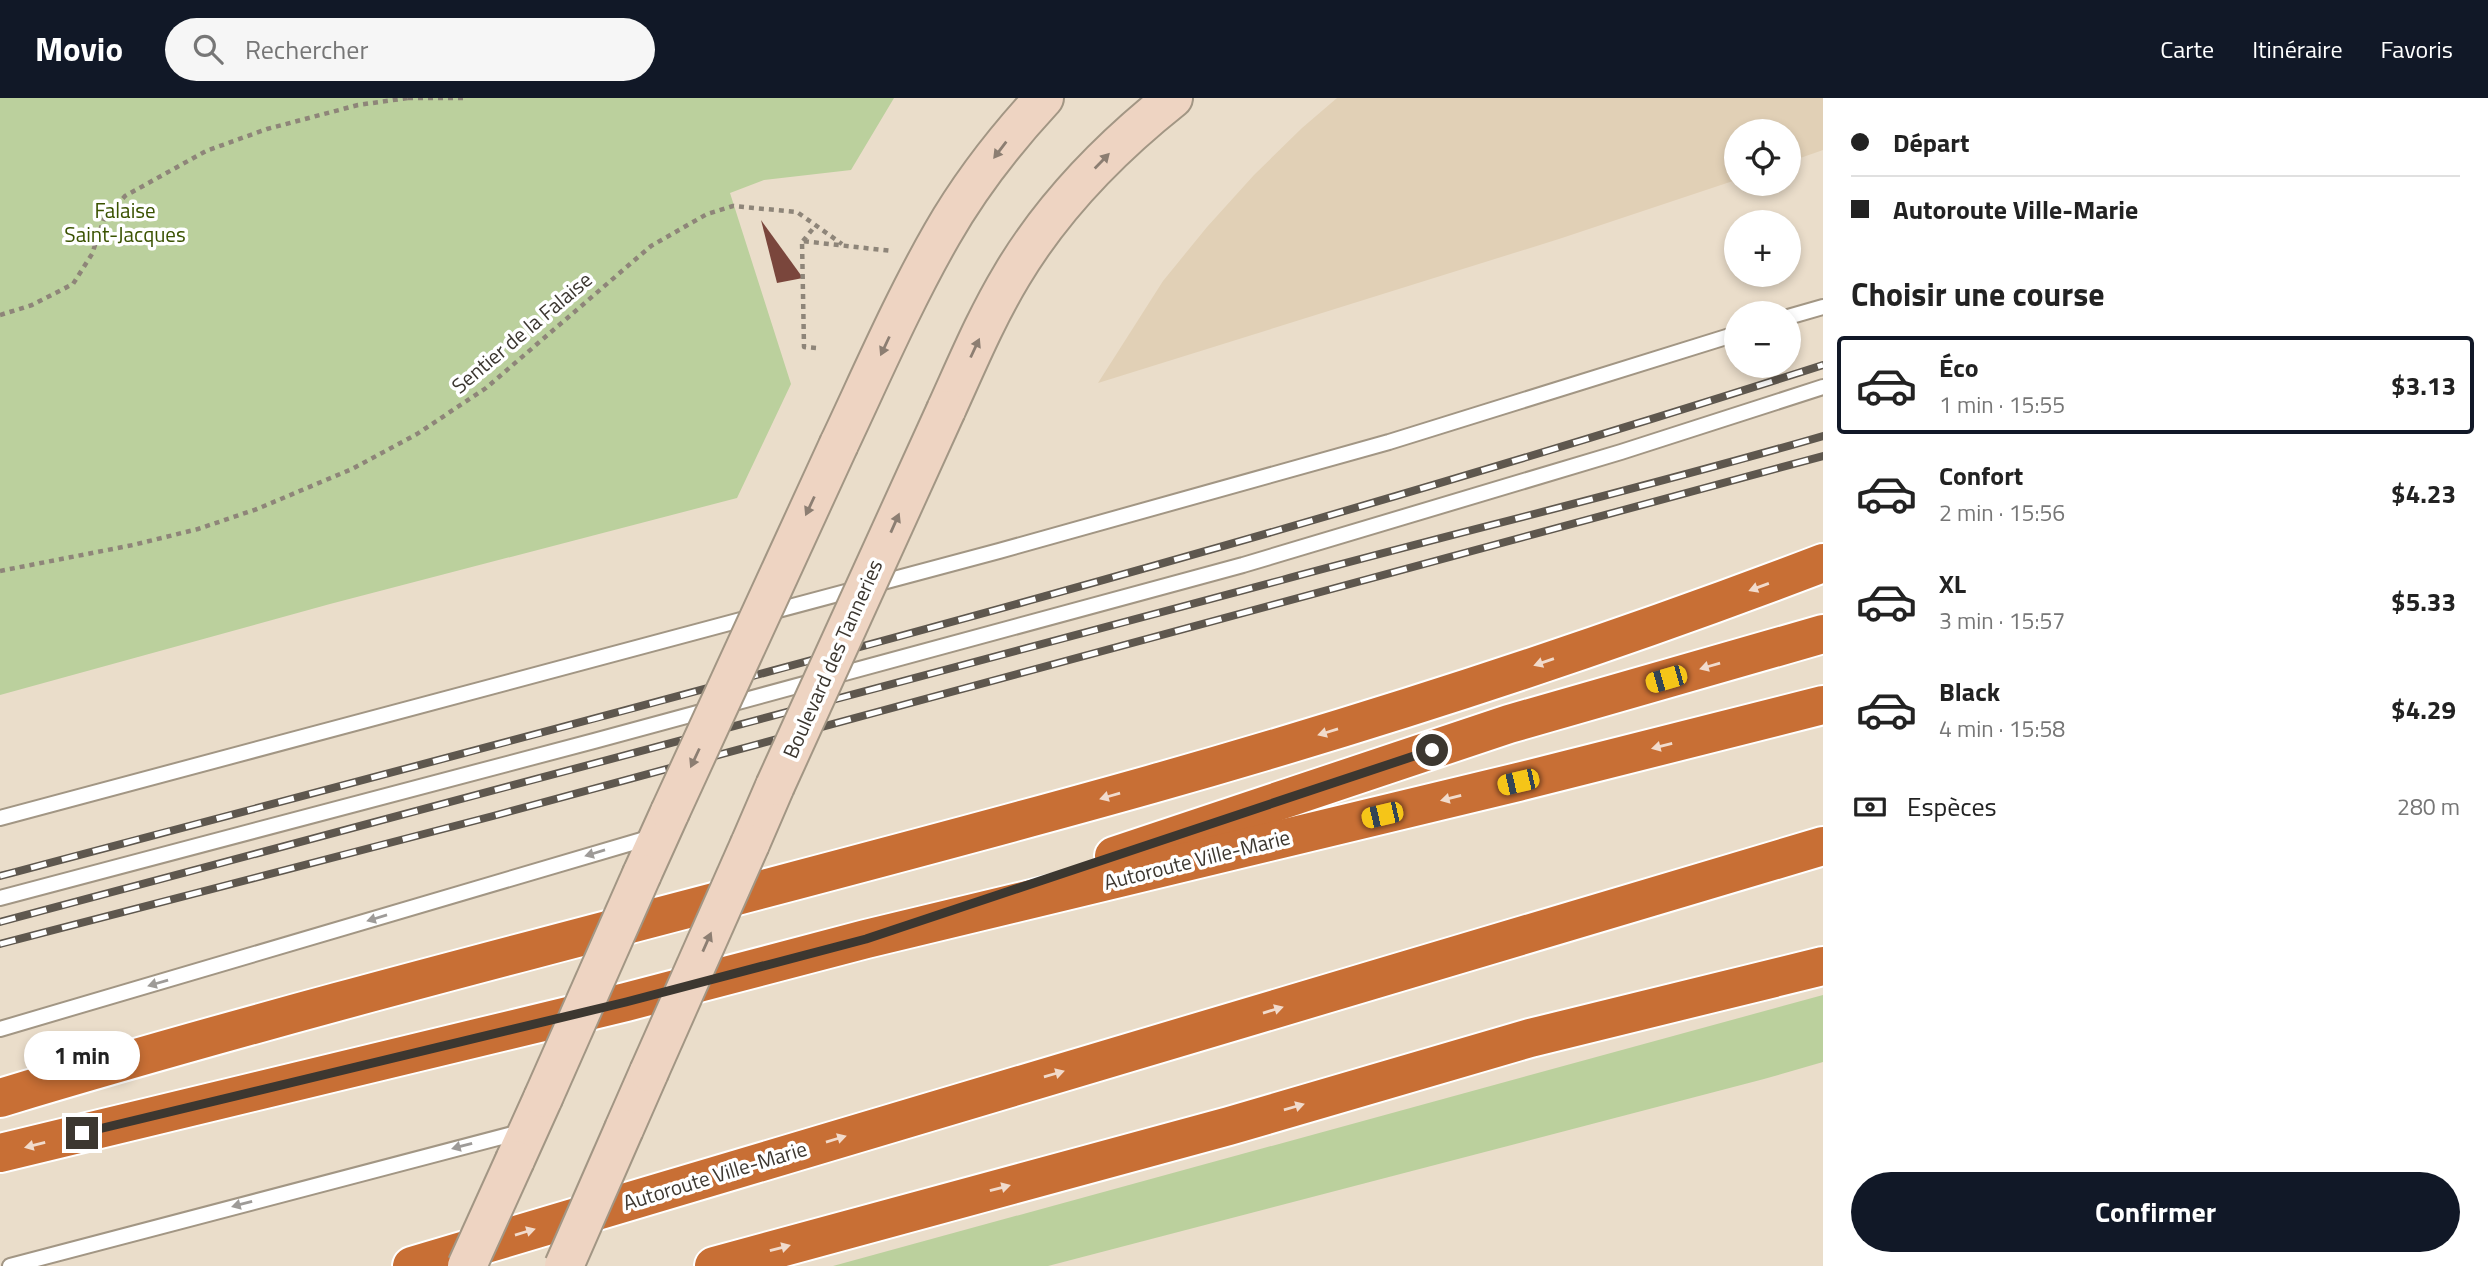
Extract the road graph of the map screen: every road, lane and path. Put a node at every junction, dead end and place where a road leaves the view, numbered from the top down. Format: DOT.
graph roads {
  1 [pos="408,98"];
  2 [pos="464,98"];
  3 [pos="1044,98"];
  4 [pos="1172,98"];
  5 [pos="815,226"];
  6 [pos="802,241"];
  7 [pos="842,244"];
  8 [pos="893,251"];
  9 [pos="1823,307"];
  10 [pos="1801,313"];
  11 [pos="0,315"];
  12 [pos="1724,338"];
  13 [pos="816,348"];
  14 [pos="1823,387"];
  15 [pos="1823,563"];
  16 [pos="0,571"];
  17 [pos="1823,634"];
  18 [pos="1823,705"];
  19 [pos="0,818"];
  20 [pos="665,823"];
  21 [pos="1823,846"];
  22 [pos="0,898"];
  23 [pos="1823,938"];
  24 [pos="866,939"];
  25 [pos="1823,966"];
  26 [pos="0,1029"];
  27 [pos="1530,1038"];
  28 [pos="0,1098"];
  29 [pos="529,1129"];
  30 [pos="0,1153"];
  31 [pos="10,1266"];
  32 [pos="412,1266"];
  33 [pos="467,1266"];
  34 [pos="564,1266"];
  35 [pos="714,1266"];
  1 -- 2 [label="path"];
  1 -- 11 [label="path"];
  3 -- 20 [label="main road, one-way, bridge"];
  34 -- 4 [label="main road, Boulevard des Tanneries, one-way, bridge"];
  5 -- 6 [label="path"];
  5 -- 7 [label="path, Sentier de la Falaise"];
  5 -- 16 [label="path, Sentier de la Falaise"];
  6 -- 7 [label="path"];
  6 -- 13 [label="path"];
  7 -- 8 [label="path, Sentier de la Falaise"];
  9 -- 10 [label="lane"];
  12 -- 19 [label="lane"];
  14 -- 22 [label="lane"];
  15 -- 28 [label="highway, one-way"];
  17 -- 24 [label="highway, one-way"];
  18 -- 24 [label="highway, Autoroute Ville-Marie, one-way"];
  20 -- 26 [label="lane, one-way"];
  20 -- 29 [label="main road, bridge"];
  32 -- 21 [label="highway, Autoroute Ville-Marie, one-way"];
  23 -- 27 [label="highway"];
  24 -- 30 [label="highway, Autoroute Ville-Marie, one-way"];
  25 -- 27 [label="highway"];
  35 -- 27 [label="highway, one-way"];
  29 -- 31 [label="lane, one-way"];
  29 -- 33 [label="main road, bridge"];
}
